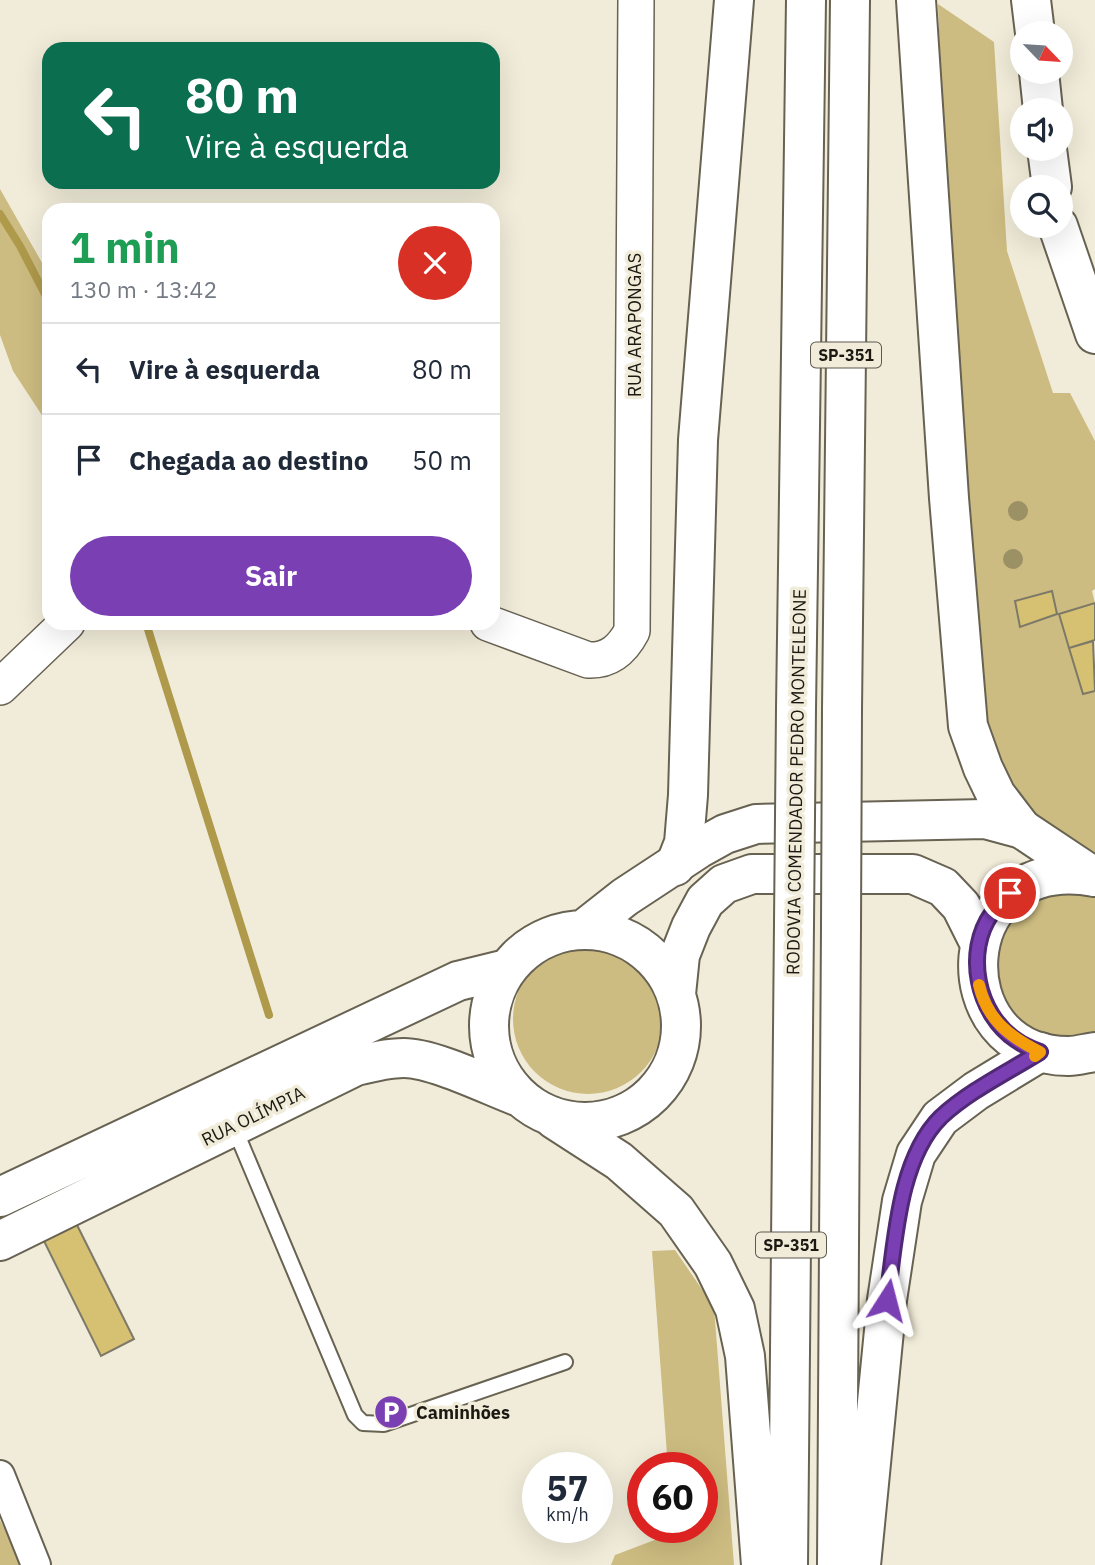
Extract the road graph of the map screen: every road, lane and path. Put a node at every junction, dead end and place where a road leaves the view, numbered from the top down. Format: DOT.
graph roads {
  1 [pos="636,0"];
  2 [pos="734,0"];
  3 [pos="806,0"];
  4 [pos="850,0"];
  5 [pos="916,0"];
  6 [pos="1031,0"];
  7 [pos="1034,21"];
  8 [pos="1062,238"];
  9 [pos="1095,334"];
  10 [pos="500,627"];
  11 [pos="60,630"];
  12 [pos="0,687"];
  13 [pos="1022,829"];
  14 [pos="675,866"];
  15 [pos="1094,877"];
  16 [pos="583,930"];
  17 [pos="979,942"];
  18 [pos="507,969"];
  19 [pos="676,994"];
  20 [pos="1040,1052"];
  21 [pos="1095,1052"];
  22 [pos="517,1096"];
  23 [pos="554,1119"];
  24 [pos="233,1126"];
  25 [pos="0,1197"];
  26 [pos="0,1241"];
  27 [pos="565,1362"];
  28 [pos="0,1475"];
  29 [pos="36,1565"];
  30 [pos="761,1565"];
  31 [pos="788,1565"];
  32 [pos="837,1565"];
  33 [pos="860,1565"];
  1 -- 10 [label="street, RUA ARAPONGAS"];
  2 -- 14 [label="main road"];
  3 -- 31 [label="main road, RODOVIA COMENDADOR PEDRO MONTELEONE / SP-351, bridge"];
  4 -- 32 [label="main road, SP-351, bridge"];
  5 -- 13 [label="main road"];
  6 -- 7 [label="main road"];
  8 -- 9 [label="main road"];
  11 -- 12 [label="street"];
  13 -- 14 [label="main road"];
  13 -- 15 [label="main road"];
  14 -- 16 [label="main road"];
  15 -- 17 [label="main road"];
  16 -- 18 [label="main road"];
  16 -- 19 [label="main road"];
  17 -- 19 [label="main road"];
  17 -- 20 [label="main road"];
  18 -- 22 [label="main road"];
  18 -- 25 [label="main road, RUA OLÍMPIA"];
  19 -- 23 [label="main road"];
  20 -- 21 [label="main road"];
  20 -- 33 [label="main road"];
  22 -- 23 [label="main road"];
  22 -- 24 [label="main road, RUA OLÍMPIA"];
  23 -- 30 [label="main road"];
  24 -- 26 [label="main road, RUA OLÍMPIA"];
  24 -- 27 [label="lane"];
  28 -- 29 [label="street"];
}
